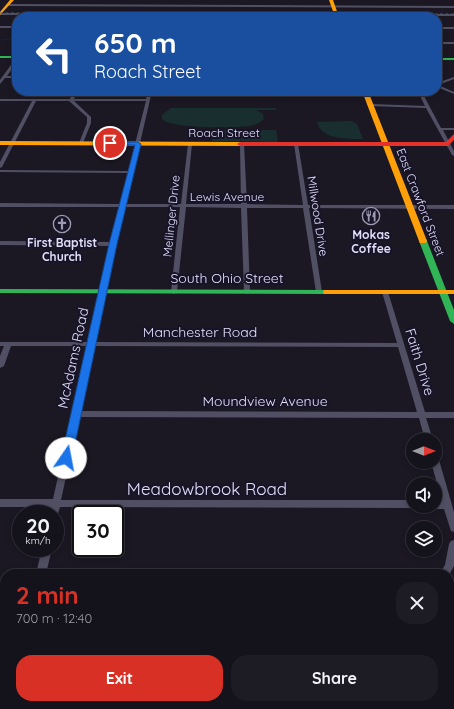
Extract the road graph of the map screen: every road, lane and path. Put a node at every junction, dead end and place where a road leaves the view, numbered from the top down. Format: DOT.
graph roads {
  1 [pos="117,0"];
  2 [pos="227,0"];
  3 [pos="115,5"];
  4 [pos="227,5"];
  5 [pos="454,6"];
  6 [pos="3,10"];
  7 [pos="334,10"];
  8 [pos="24,12"];
  9 [pos="58,12"];
  10 [pos="113,12"];
  11 [pos="226,12"];
  12 [pos="280,12"];
  13 [pos="382,12"];
  14 [pos="442,14"];
  15 [pos="454,15"];
  16 [pos="0,27"];
  17 [pos="12,27"];
  18 [pos="442,28"];
  19 [pos="454,28"];
  20 [pos="442,43"];
  21 [pos="454,43"];
  22 [pos="0,57"];
  23 [pos="12,58"];
  24 [pos="442,59"];
  25 [pos="454,59"];
  26 [pos="12,66"];
  27 [pos="5,77"];
  28 [pos="12,77"];
  29 [pos="454,78"];
  30 [pos="0,83"];
  31 [pos="442,83"];
  32 [pos="442,87"];
  33 [pos="454,93"];
  34 [pos="73,96"];
  35 [pos="149,96"];
  36 [pos="368,96"];
  37 [pos="424,96"];
  38 [pos="0,100"];
  39 [pos="36,100"];
  40 [pos="71,100"];
  41 [pos="148,100"];
  42 [pos="371,105"];
  43 [pos="428,107"];
  44 [pos="440,128"];
  45 [pos="454,129"];
  46 [pos="451,140"];
  47 [pos="0,143"];
  48 [pos="14,143"];
  49 [pos="81,143"];
  50 [pos="138,144"];
  51 [pos="190,144"];
  52 [pos="242,144"];
  53 [pos="296,144"];
  54 [pos="386,144"];
  55 [pos="454,154"];
  56 [pos="0,167"];
  57 [pos="0,171"];
  58 [pos="130,172"];
  59 [pos="0,205"];
  60 [pos="122,205"];
  61 [pos="184,206"];
  62 [pos="244,206"];
  63 [pos="306,206"];
  64 [pos="410,206"];
  65 [pos="454,206"];
  66 [pos="0,243"];
  67 [pos="113,244"];
  68 [pos="0,291"];
  69 [pos="102,291"];
  70 [pos="174,292"];
  71 [pos="247,292"];
  72 [pos="319,292"];
  73 [pos="385,292"];
  74 [pos="443,292"];
  75 [pos="454,292"];
  76 [pos="454,321"];
  77 [pos="4,344"];
  78 [pos="91,344"];
  79 [pos="401,346"];
  80 [pos="0,366"];
  81 [pos="76,414"];
  82 [pos="422,415"];
  83 [pos="454,415"];
  84 [pos="427,433"];
  85 [pos="438,469"];
  86 [pos="57,502"];
  87 [pos="0,503"];
  88 [pos="406,504"];
  89 [pos="56,505"];
  90 [pos="442,505"];
  91 [pos="448,505"];
  92 [pos="454,528"];
  93 [pos="454,544"];
  94 [pos="45,557"];
  95 [pos="42,569"];
  96 [pos="448,569"];
  1 -- 3 [label="street"];
  2 -- 4 [label="street"];
  3 -- 4 [label="street"];
  3 -- 6 [label="street"];
  3 -- 10 [label="street"];
  4 -- 7 [label="street"];
  4 -- 11 [label="street"];
  5 -- 7 [label="street"];
  6 -- 8 [label="street"];
  6 -- 9 [label="street"];
  7 -- 12 [label="street"];
  7 -- 13 [label="street"];
  14 -- 15 [label="street"];
  16 -- 17 [label="street"];
  18 -- 19 [label="street"];
  20 -- 21 [label="street"];
  22 -- 23 [label="main road"];
  24 -- 25 [label="main road"];
  26 -- 27 [label="street"];
  27 -- 28 [label="street"];
  27 -- 30 [label="street"];
  29 -- 31 [label="street"];
  32 -- 33 [label="street"];
  34 -- 40 [label="street"];
  35 -- 41 [label="street, McAdams Road"];
  36 -- 42 [label="main road, East Crawford Street"];
  37 -- 43 [label="street"];
  38 -- 39 [label="street"];
  39 -- 40 [label="street"];
  39 -- 48 [label="street"];
  40 -- 41 [label="street"];
  40 -- 49 [label="street"];
  41 -- 50 [label="street, McAdams Road"];
  42 -- 43 [label="street"];
  42 -- 54 [label="main road, East Crawford Street"];
  43 -- 44 [label="street"];
  44 -- 45 [label="street"];
  44 -- 46 [label="street"];
  46 -- 54 [label="main road, Roach Street"];
  46 -- 55 [label="street"];
  47 -- 48 [label="main road, Roach Street"];
  48 -- 49 [label="main road, Roach Street"];
  48 -- 56 [label="street"];
  49 -- 50 [label="main road, Roach Street"];
  50 -- 51 [label="main road, Roach Street"];
  50 -- 58 [label="street, McAdams Road"];
  51 -- 52 [label="main road, Roach Street"];
  51 -- 61 [label="street, Mellinger Drive"];
  52 -- 53 [label="main road, Roach Street"];
  52 -- 62 [label="street"];
  53 -- 54 [label="main road, Roach Street"];
  53 -- 63 [label="street, Millwood Drive"];
  54 -- 64 [label="main road, East Crawford Street"];
  57 -- 58 [label="street"];
  58 -- 60 [label="street, McAdams Road"];
  59 -- 60 [label="street, Lewis Avenue"];
  60 -- 61 [label="street, Lewis Avenue"];
  60 -- 67 [label="street, McAdams Road"];
  61 -- 62 [label="street, Lewis Avenue"];
  61 -- 70 [label="street, Mellinger Drive"];
  62 -- 63 [label="street, Lewis Avenue"];
  62 -- 71 [label="street"];
  63 -- 64 [label="street, Lewis Avenue"];
  63 -- 72 [label="street, Millwood Drive"];
  64 -- 65 [label="street, Lewis Avenue"];
  64 -- 74 [label="main road, East Crawford Street"];
  66 -- 67 [label="street"];
  67 -- 69 [label="street, McAdams Road"];
  68 -- 69 [label="main road, South Ohio Street"];
  69 -- 70 [label="main road, South Ohio Street"];
  69 -- 78 [label="street, McAdams Road"];
  70 -- 71 [label="main road, South Ohio Street"];
  71 -- 72 [label="main road, South Ohio Street"];
  72 -- 73 [label="main road, South Ohio Street"];
  73 -- 74 [label="main road, South Ohio Street"];
  73 -- 79 [label="street, Faith Drive"];
  74 -- 75 [label="main road, South Ohio Street"];
  74 -- 76 [label="main road, East Crawford Street"];
  77 -- 78 [label="street, Manchester Road"];
  77 -- 80 [label="street"];
  78 -- 79 [label="street, Manchester Road"];
  78 -- 81 [label="street, McAdams Road"];
  79 -- 82 [label="street, Faith Drive"];
  81 -- 82 [label="street, Moundview Avenue"];
  81 -- 86 [label="street, McAdams Road"];
  82 -- 83 [label="street, Moundview Avenue"];
  82 -- 84 [label="street, Faith Drive"];
  85 -- 91 [label="street"];
  86 -- 87 [label="street, Meadowbrook Road"];
  86 -- 88 [label="street, Meadowbrook Road"];
  86 -- 89 [label="street, McAdams Road"];
  90 -- 91 [label="street"];
  91 -- 92 [label="street"];
  93 -- 96 [label="street"];
  94 -- 95 [label="street"];
}
